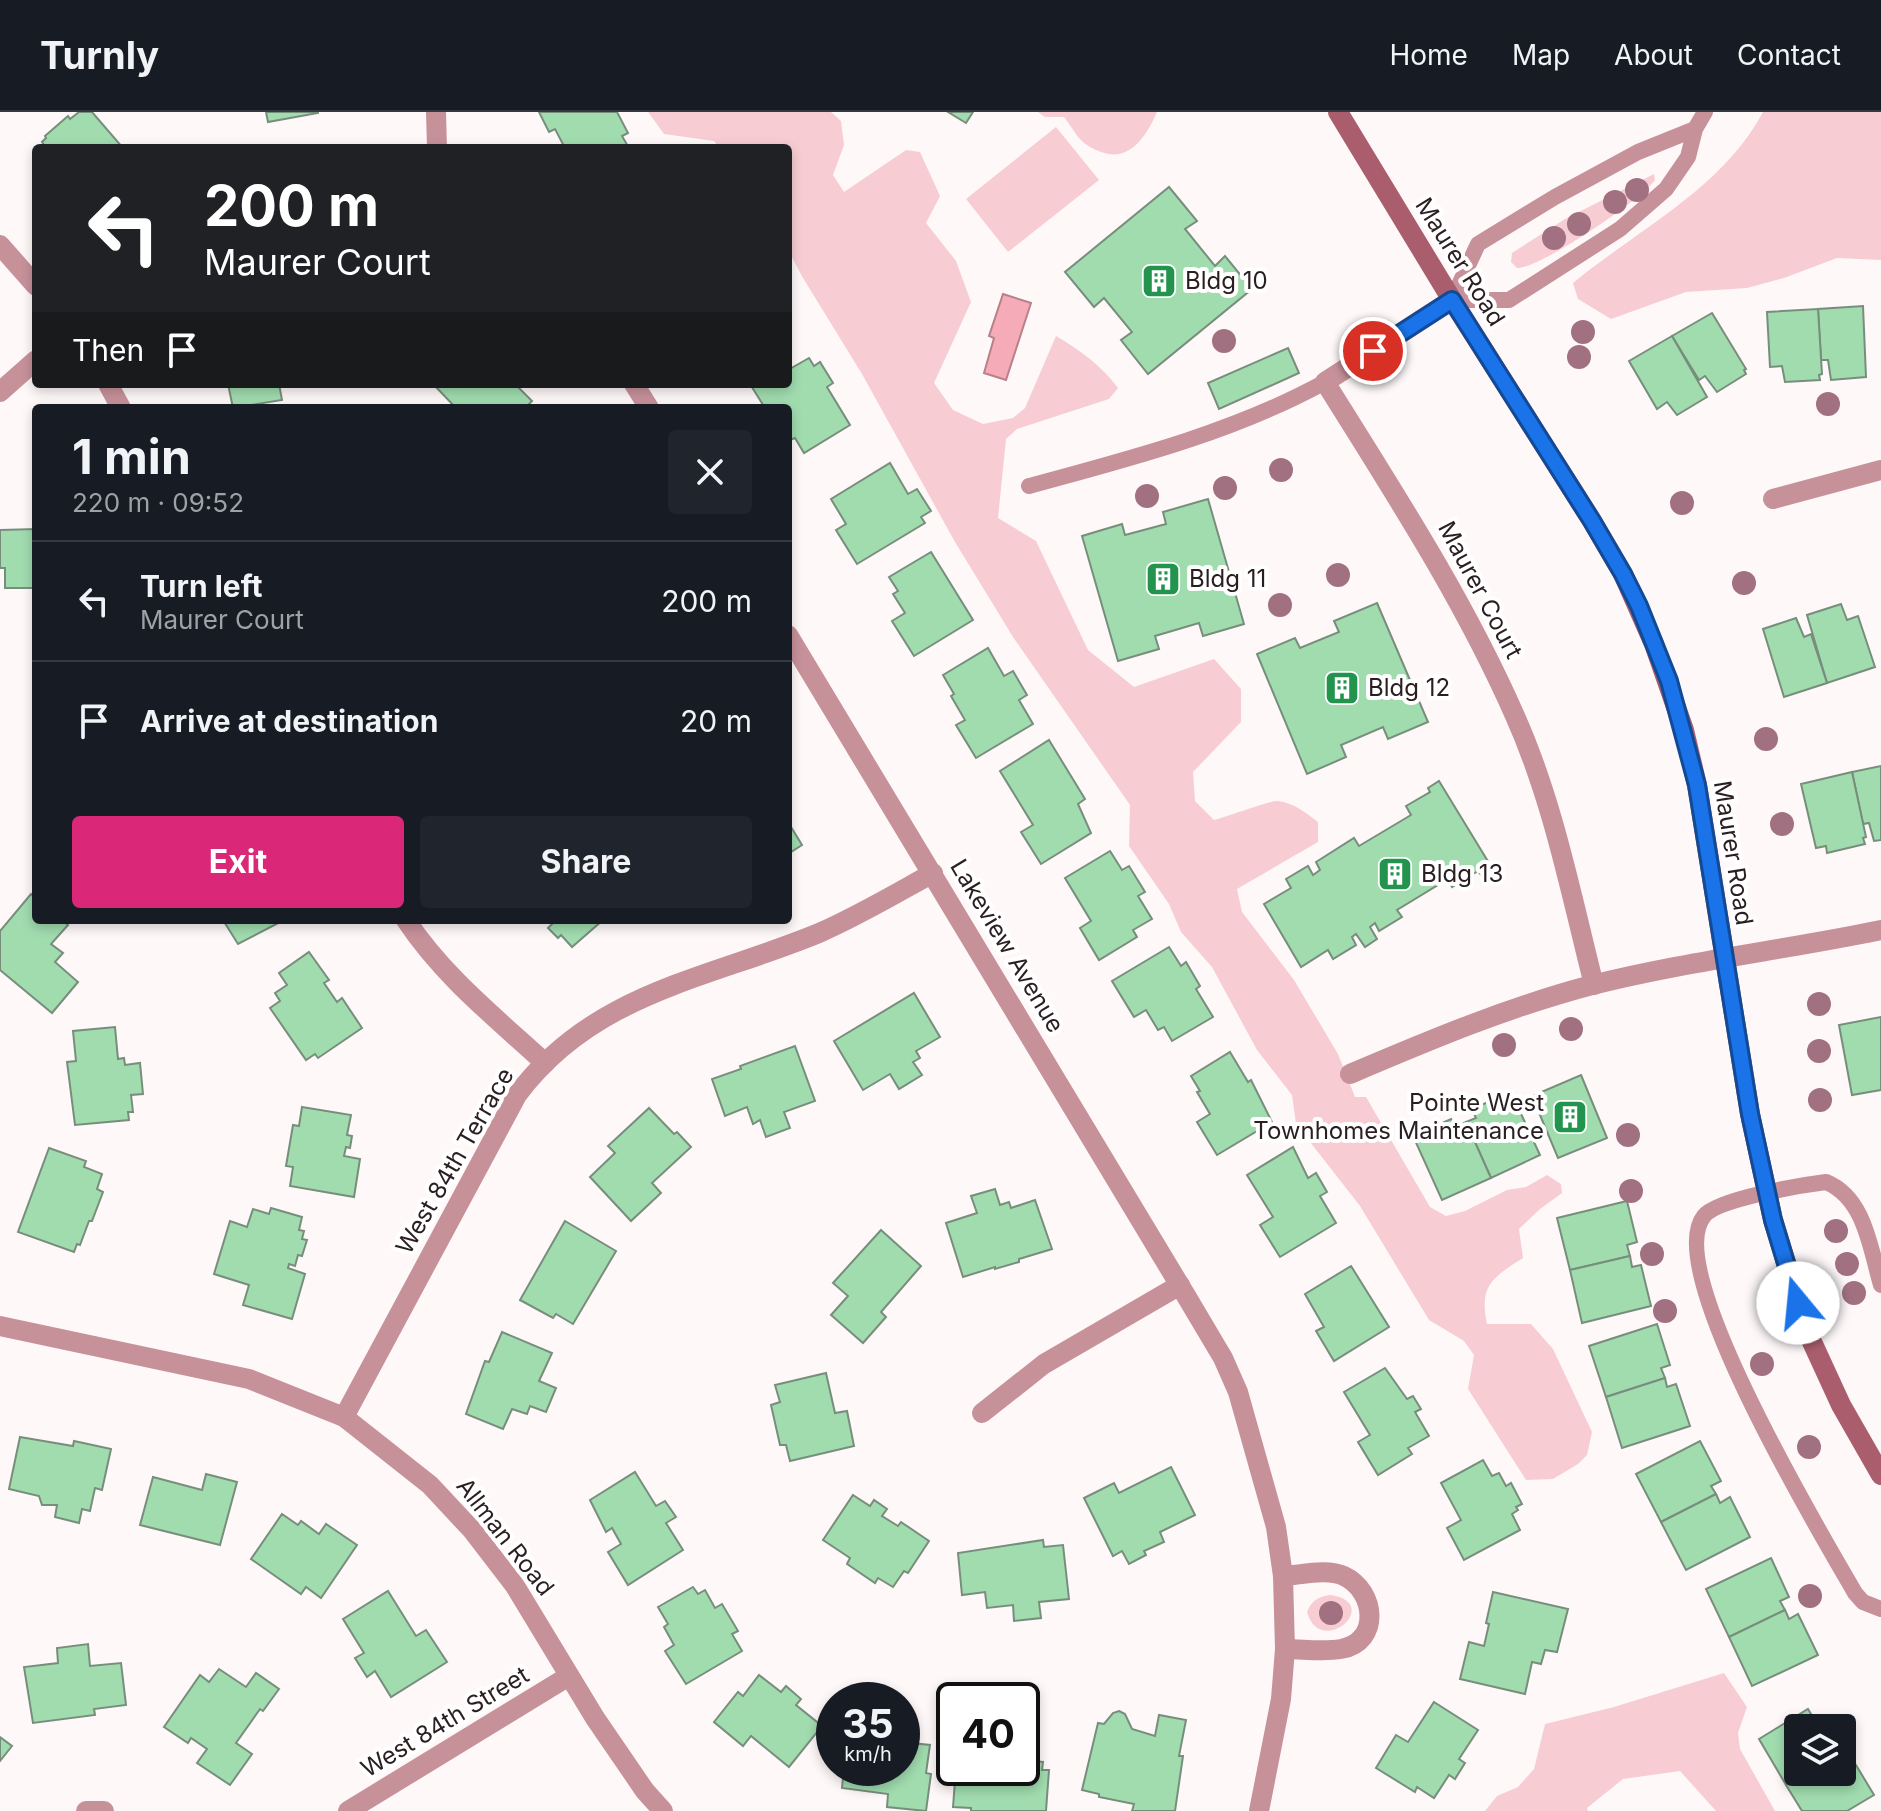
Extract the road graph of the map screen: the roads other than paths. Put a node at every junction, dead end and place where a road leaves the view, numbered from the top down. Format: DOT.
graph roads {
  1 [pos="436,112"];
  2 [pos="1338,112"];
  3 [pos="1705,112"];
  4 [pos="1695,129"];
  5 [pos="437,144"];
  6 [pos="0,245"];
  7 [pos="32,281"];
  8 [pos="1452,300"];
  9 [pos="32,364"];
  10 [pos="1325,382"];
  11 [pos="0,392"];
  12 [pos="1881,470"];
  13 [pos="1029,486"];
  14 [pos="1773,499"];
  15 [pos="792,642"];
  16 [pos="933,873"];
  17 [pos="409,924"];
  18 [pos="1881,930"];
  19 [pos="1723,957"];
  20 [pos="1594,985"];
  21 [pos="545,1063"];
  22 [pos="1350,1074"];
  23 [pos="1767,1192"];
  24 [pos="1180,1285"];
  25 [pos="1881,1285"];
  26 [pos="0,1326"];
  27 [pos="982,1413"];
  28 [pos="344,1417"];
  29 [pos="1881,1475"];
  30 [pos="1283,1576"];
  31 [pos="1881,1609"];
  32 [pos="1285,1649"];
  33 [pos="569,1676"];
  34 [pos="86,1811"];
  35 [pos="104,1811"];
  36 [pos="348,1811"];
  37 [pos="663,1811"];
  38 [pos="1259,1811"];
  1 -- 5 [label="street"];
  2 -- 8 [label="street, Maurer Road"];
  3 -- 4 [label="lane"];
  4 -- 8 [label="lane"];
  4 -- 8 [label="lane"];
  6 -- 7 [label="street"];
  8 -- 10 [label="street"];
  8 -- 19 [label="street, Maurer Road"];
  9 -- 11 [label="street"];
  10 -- 13 [label="lane"];
  10 -- 20 [label="street, Maurer Court"];
  12 -- 14 [label="street"];
  15 -- 16 [label="street, Lakeview Avenue"];
  16 -- 21 [label="street, West 84th Terrace"];
  16 -- 24 [label="street, Lakeview Avenue"];
  17 -- 21 [label="street"];
  18 -- 19 [label="street"];
  19 -- 20 [label="street"];
  19 -- 23 [label="street, Maurer Road"];
  20 -- 22 [label="street"];
  21 -- 28 [label="street, West 84th Terrace"];
  23 -- 25 [label="lane"];
  23 -- 29 [label="street, Maurer Road"];
  23 -- 31 [label="lane"];
  24 -- 27 [label="street"];
  24 -- 30 [label="street, Lakeview Avenue"];
  26 -- 28 [label="street, Allman Road"];
  28 -- 33 [label="street, Allman Road"];
  30 -- 32 [label="street, Lakeview Avenue"];
  30 -- 32 [label="street"];
  32 -- 38 [label="street, Lakeview Avenue"];
  33 -- 36 [label="street, West 84th Street"];
  33 -- 37 [label="street, Allman Road"];
  34 -- 35 [label="street"];
}
